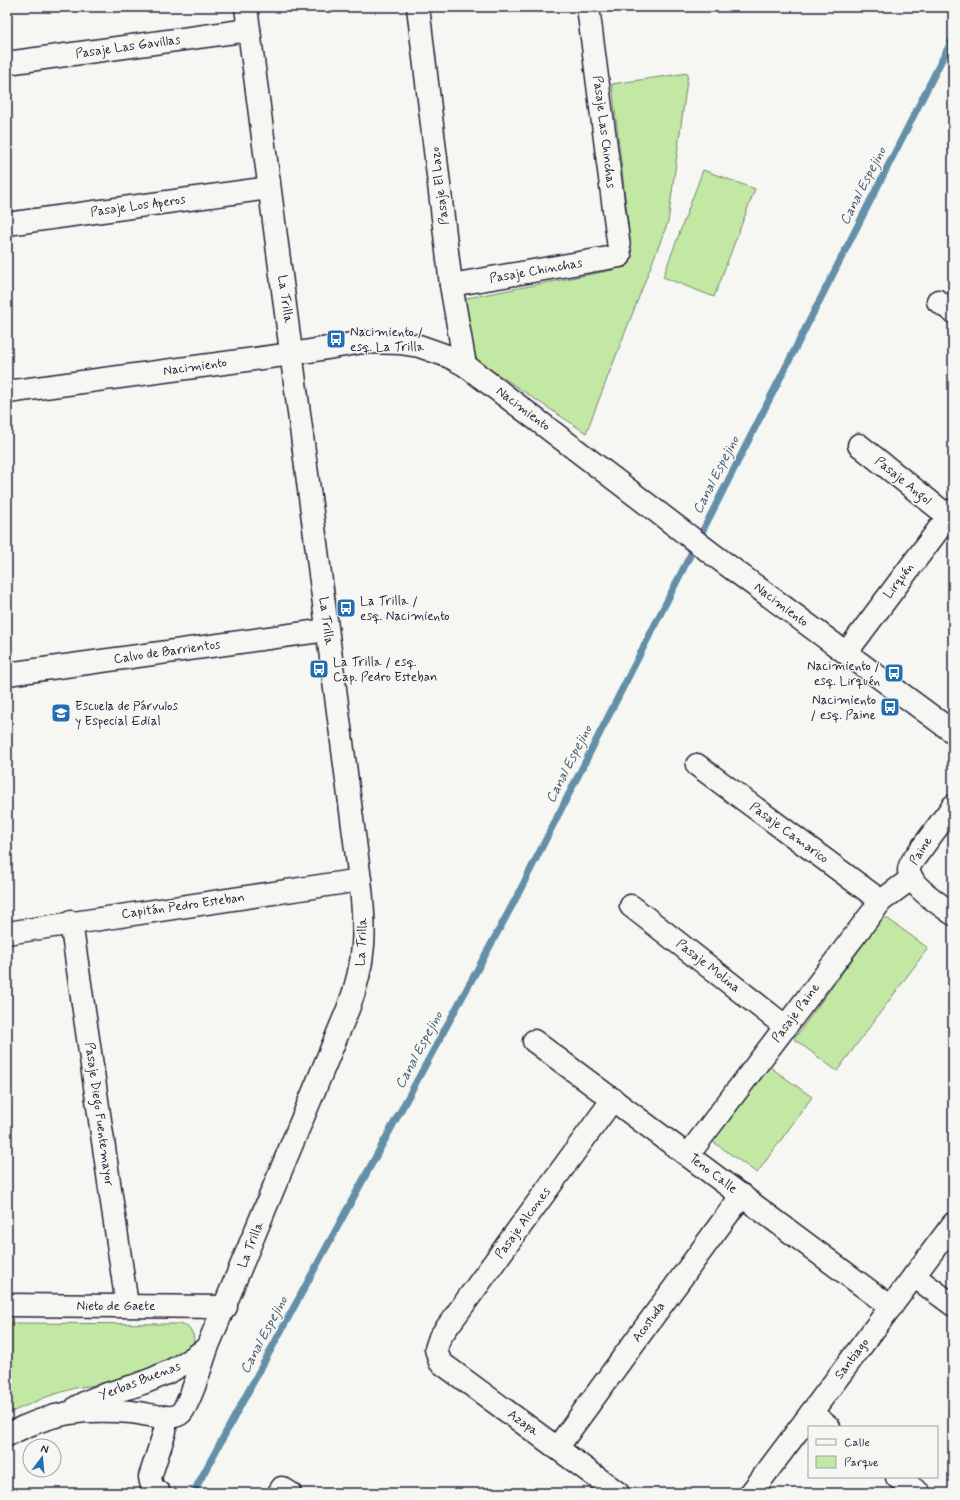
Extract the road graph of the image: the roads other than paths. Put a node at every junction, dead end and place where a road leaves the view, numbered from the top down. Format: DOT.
graph roads {
  1 [pos="246,7"];
  2 [pos="418,7"];
  3 [pos="588,7"];
  4 [pos="249,30"];
  5 [pos="7,63"];
  6 [pos="269,188"];
  7 [pos="7,224"];
  8 [pos="620,256"];
  9 [pos="451,285"];
  10 [pos="292,354"];
  11 [pos="465,365"];
  12 [pos="7,392"];
  13 [pos="859,445"];
  14 [pos="951,513"];
  15 [pos="327,630"];
  16 [pos="846,653"];
  17 [pos="7,674"];
  18 [pos="953,732"];
  19 [pos="697,765"];
  20 [pos="953,806"];
  21 [pos="912,878"];
  22 [pos="360,880"];
  23 [pos="881,901"];
  24 [pos="630,906"];
  25 [pos="953,914"];
  26 [pos="71,922"];
  27 [pos="7,933"];
  28 [pos="786,1027"];
  29 [pos="534,1041"];
  30 [pos="613,1099"];
  31 [pos="688,1155"];
  32 [pos="742,1195"];
  33 [pos="953,1224"];
  34 [pos="914,1276"];
  35 [pos="7,1305"];
  36 [pos="953,1305"];
  37 [pos="127,1306"];
  38 [pos="226,1306"];
  39 [pos="891,1307"];
  40 [pos="207,1348"];
  41 [pos="436,1349"];
  42 [pos="70,1411"];
  43 [pos="811,1414"];
  44 [pos="165,1417"];
  45 [pos="828,1426"];
  46 [pos="7,1435"];
  47 [pos="557,1448"];
  48 [pos="898,1478"];
  49 [pos="159,1493"];
  50 [pos="618,1493"];
  51 [pos="751,1493"];
  52 [pos="919,1493"];
  1 -- 4 [label="street, La Trilla"];
  2 -- 9 [label="street, Pasaje El Lazo"];
  3 -- 8 [label="street, Pasaje Las Chinchas"];
  4 -- 5 [label="street, Pasaje Las Gavillas"];
  4 -- 6 [label="street, La Trilla"];
  6 -- 7 [label="street, Pasaje Los Aperos"];
  6 -- 10 [label="street, La Trilla"];
  8 -- 9 [label="street, Pasaje Chinchas"];
  9 -- 11 [label="street, Pasaje El Lazo"];
  10 -- 11 [label="street, Nacimiento"];
  10 -- 12 [label="street, Nacimiento"];
  10 -- 15 [label="street, La Trilla"];
  11 -- 16 [label="street, Nacimiento"];
  13 -- 14 [label="street, Pasaje Angol"];
  14 -- 16 [label="street, Lirquén"];
  15 -- 17 [label="street, Calvo de Barrientos"];
  15 -- 22 [label="street, La Trilla"];
  16 -- 18 [label="street, Nacimiento"];
  19 -- 23 [label="street, Pasaje Camarico"];
  20 -- 21 [label="street, Paine"];
  21 -- 23 [label="street, Pasaje Paine"];
  21 -- 25 [label="street"];
  22 -- 26 [label="street, Capitán Pedro Esteban"];
  22 -- 38 [label="street, La Trilla"];
  23 -- 28 [label="street, Pasaje Paine"];
  24 -- 28 [label="street, Pasaje Molina"];
  26 -- 27 [label="street, Capitán Pedro Esteban"];
  26 -- 37 [label="street, Pasaje Diego Fuentemayor"];
  28 -- 31 [label="street, Pasaje Paine"];
  29 -- 30 [label="street, Teno Calle"];
  30 -- 31 [label="street, Teno Calle"];
  30 -- 41 [label="street, Pasaje Alcones"];
  31 -- 32 [label="street, Teno Calle"];
  32 -- 39 [label="street, Teno Calle"];
  32 -- 47 [label="street, Acostuda"];
  33 -- 34 [label="street, Santiago"];
  34 -- 36 [label="street"];
  34 -- 39 [label="street, Santiago"];
  35 -- 37 [label="street, Nieto de Gaete"];
  37 -- 38 [label="street, Nieto de Gaete"];
  38 -- 40 [label="street, Yerbas Buenas"];
  39 -- 43 [label="street, Santiago"];
  40 -- 42 [label="street, Yerbas Buenas"];
  40 -- 44 [label="street, Yerbas Buenas"];
  41 -- 47 [label="street, Azapa"];
  42 -- 44 [label="street, Yerbas Buenas"];
  42 -- 46 [label="street, Yerbas Buenas"];
  43 -- 45 [label="street"];
  43 -- 51 [label="street, Santiago"];
  44 -- 49 [label="street"];
  47 -- 50 [label="street, Azapa"];
  48 -- 52 [label="street"];
}
